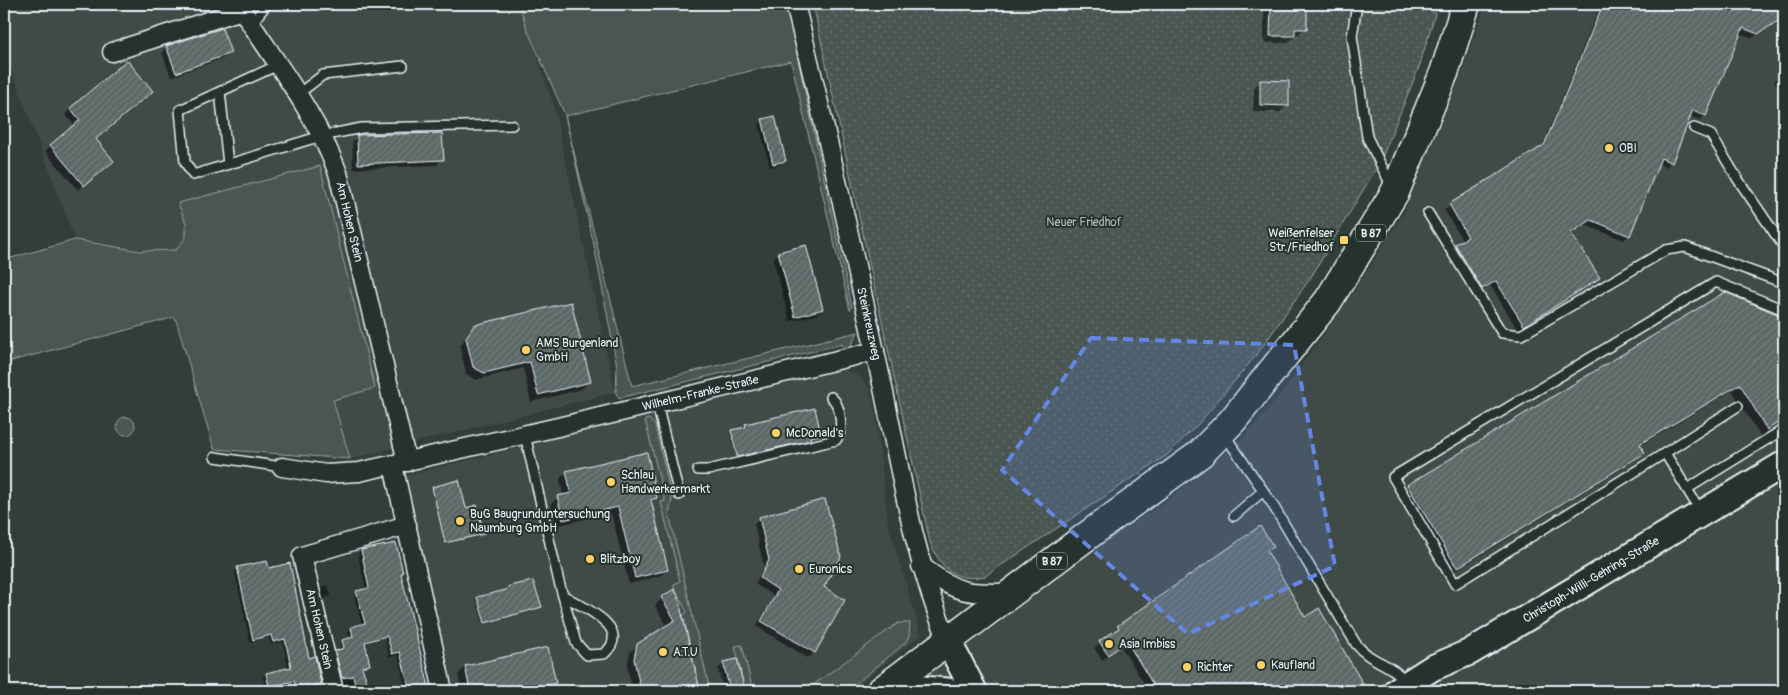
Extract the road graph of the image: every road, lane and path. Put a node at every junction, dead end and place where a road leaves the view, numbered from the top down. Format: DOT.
graph roads {
  1 [pos="267,4"];
  2 [pos="795,4"];
  3 [pos="1357,4"];
  4 [pos="1466,4"];
  5 [pos="244,13"];
  6 [pos="112,52"];
  7 [pos="278,65"];
  8 [pos="403,66"];
  9 [pos="220,92"];
  10 [pos="298,94"];
  11 [pos="512,125"];
  12 [pos="1694,128"];
  13 [pos="321,136"];
  14 [pos="228,164"];
  15 [pos="1395,192"];
  16 [pos="1428,213"];
  17 [pos="1784,247"];
  18 [pos="1784,283"];
  19 [pos="1784,310"];
  20 [pos="875,351"];
  21 [pos="831,398"];
  22 [pos="657,404"];
  23 [pos="1738,406"];
  24 [pos="1784,429"];
  25 [pos="1222,431"];
  26 [pos="525,435"];
  27 [pos="1665,453"];
  28 [pos="215,457"];
  29 [pos="400,463"];
  30 [pos="1784,464"];
  31 [pos="282,467"];
  32 [pos="698,470"];
  33 [pos="1687,489"];
  34 [pos="1263,491"];
  35 [pos="679,495"];
  36 [pos="1701,512"];
  37 [pos="1234,516"];
  38 [pos="407,526"];
  39 [pos="921,566"];
  40 [pos="1010,593"];
  41 [pos="564,596"];
  42 [pos="948,640"];
  43 [pos="1402,687"];
  44 [pos="334,691"];
  45 [pos="443,691"];
  46 [pos="881,691"];
  47 [pos="895,691"];
  48 [pos="948,691"];
  49 [pos="974,691"];
  1 -- 5 [label="lane"];
  2 -- 20 [label="street, Steinkreuzweg"];
  3 -- 15 [label="lane"];
  4 -- 15 [label="main road, B 87"];
  5 -- 6 [label="street"];
  5 -- 7 [label="street, Am Hohen Stein"];
  7 -- 9 [label="lane"];
  7 -- 10 [label="street, Am Hohen Stein"];
  8 -- 10 [label="lane"];
  9 -- 14 [label="lane"];
  9 -- 14 [label="lane"];
  10 -- 13 [label="street, Am Hohen Stein"];
  11 -- 13 [label="lane"];
  12 -- 17 [label="lane"];
  13 -- 14 [label="lane"];
  13 -- 29 [label="street, Am Hohen Stein"];
  15 -- 25 [label="main road, B 87"];
  16 -- 18 [label="lane"];
  19 -- 27 [label="lane"];
  20 -- 22 [label="street, Wilhelm-Franke-Straße"];
  20 -- 39 [label="street, Steinkreuzweg"];
  21 -- 32 [label="lane"];
  22 -- 26 [label="street, Wilhelm-Franke-Straße"];
  22 -- 35 [label="lane"];
  23 -- 27 [label="lane"];
  24 -- 33 [label="lane"];
  25 -- 34 [label="lane"];
  25 -- 40 [label="main road, B 87"];
  26 -- 29 [label="street, Wilhelm-Franke-Straße"];
  26 -- 41 [label="lane"];
  27 -- 33 [label="lane"];
  28 -- 31 [label="lane"];
  29 -- 31 [label="street, Wilhelm-Franke-Straße"];
  29 -- 38 [label="street, Am Hohen Stein"];
  30 -- 36 [label="street, Christoph-Willi-Gehring-Straße"];
  33 -- 36 [label="lane"];
  34 -- 37 [label="lane"];
  34 -- 43 [label="lane"];
  36 -- 43 [label="street, Christoph-Willi-Gehring-Straße"];
  38 -- 44 [label="street, Am Hohen Stein"];
  38 -- 45 [label="street, Am Hohen Stein"];
  39 -- 40 [label="street"];
  39 -- 42 [label="street, Steinkreuzweg"];
  40 -- 42 [label="main road, B 87"];
  41 -- 41 [label="lane"];
  42 -- 46 [label="main road, B 87"];
  42 -- 49 [label="street"];
  47 -- 48 [label="street"];
}
